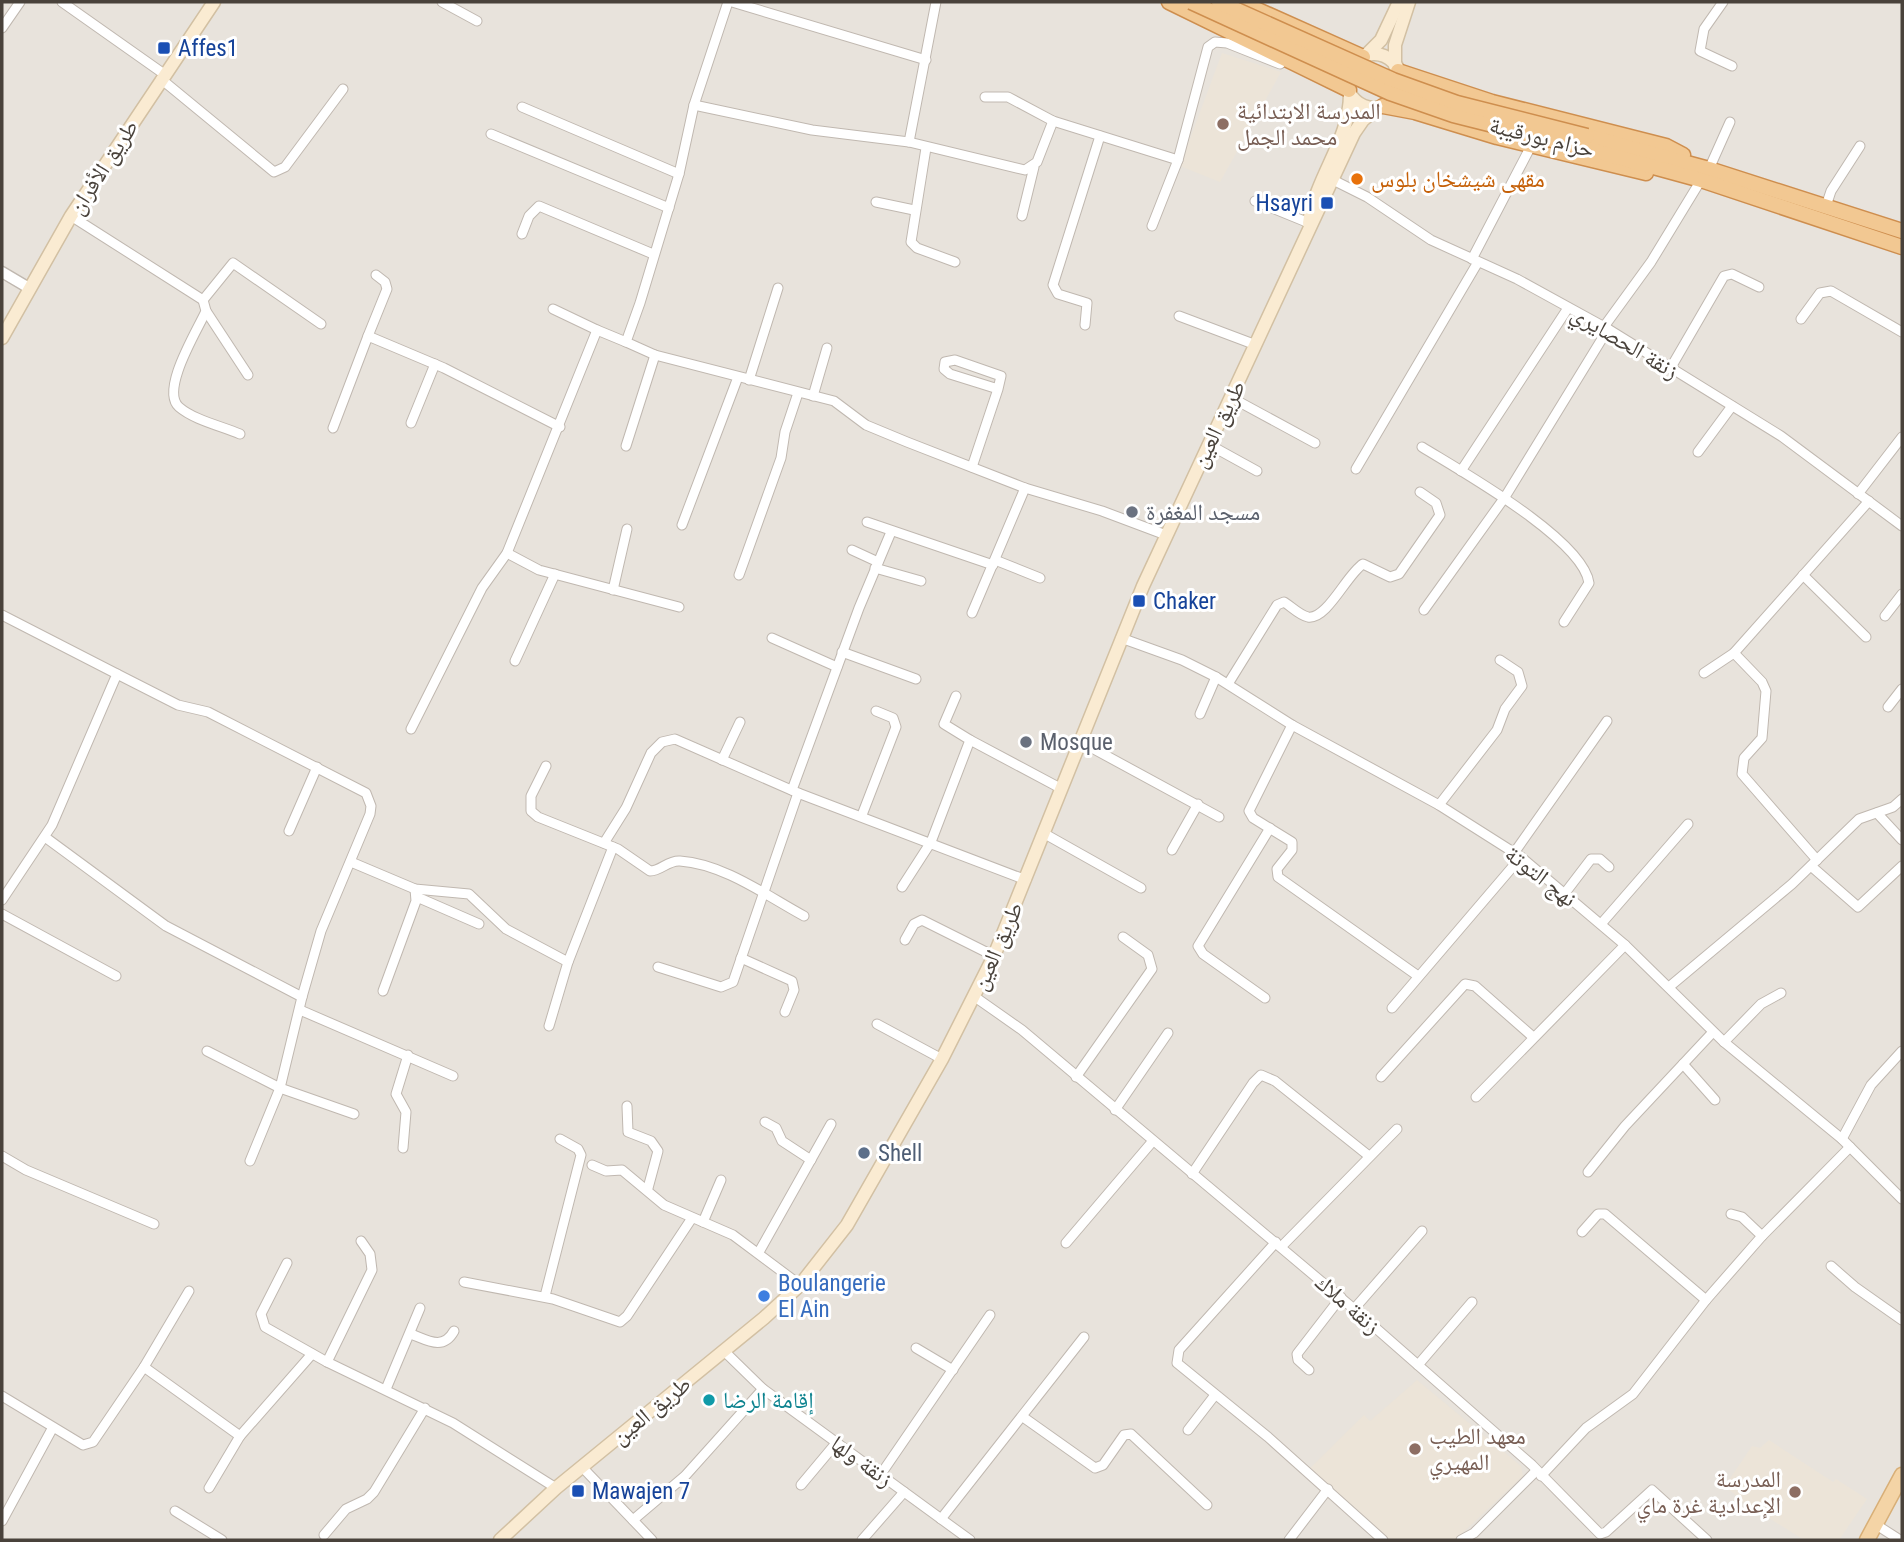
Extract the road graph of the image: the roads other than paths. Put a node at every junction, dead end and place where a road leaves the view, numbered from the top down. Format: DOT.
graph roads {
  1 [pos="20,2"];
  2 [pos="62,2"];
  3 [pos="214,2"];
  4 [pos="442,2"];
  5 [pos="730,2"];
  6 [pos="936,2"];
  7 [pos="1169,2"];
  8 [pos="1191,2"];
  9 [pos="1219,2"];
  10 [pos="1240,2"];
  11 [pos="1399,2"];
  12 [pos="1409,2"];
  13 [pos="1723,2"];
  14 [pos="477,22"];
  15 [pos="2,28"];
  16 [pos="1364,56"];
  17 [pos="1287,58"];
  18 [pos="926,60"];
  19 [pos="1732,66"];
  20 [pos="1397,68"];
  21 [pos="163,77"];
  22 [pos="343,89"];
  23 [pos="1350,92"];
  24 [pos="985,97"];
  25 [pos="694,105"];
  26 [pos="1381,106"];
  27 [pos="522,107"];
  28 [pos="1053,121"];
  29 [pos="1730,122"];
  30 [pos="491,134"];
  31 [pos="1100,136"];
  32 [pos="909,142"];
  33 [pos="1586,142"];
  34 [pos="1531,146"];
  35 [pos="1860,146"];
  36 [pos="926,148"];
  37 [pos="1178,160"];
  38 [pos="1034,167"];
  39 [pos="679,174"];
  40 [pos="1705,175"];
  41 [pos="1333,180"];
  42 [pos="1255,201"];
  43 [pos="876,202"];
  44 [pos="1826,206"];
  45 [pos="668,208"];
  46 [pos="914,210"];
  47 [pos="71,216"];
  48 [pos="1022,216"];
  49 [pos="1309,223"];
  50 [pos="1152,226"];
  51 [pos="1902,231"];
  52 [pos="522,234"];
  53 [pos="1902,247"];
  54 [pos="653,254"];
  55 [pos="1475,261"];
  56 [pos="955,262"];
  57 [pos="2,272"];
  58 [pos="376,275"];
  59 [pos="1759,287"];
  60 [pos="29,288"];
  61 [pos="778,288"];
  62 [pos="204,300"];
  63 [pos="1568,307"];
  64 [pos="553,309"];
  65 [pos="206,311"];
  66 [pos="1179,316"];
  67 [pos="1801,320"];
  68 [pos="321,324"];
  69 [pos="1085,325"];
  70 [pos="1606,328"];
  71 [pos="597,330"];
  72 [pos="1902,332"];
  73 [pos="368,336"];
  74 [pos="2,338"];
  75 [pos="626,342"];
  76 [pos="1256,345"];
  77 [pos="827,348"];
  78 [pos="655,355"];
  79 [pos="435,364"];
  80 [pos="1670,369"];
  81 [pos="248,375"];
  82 [pos="738,377"];
  83 [pos="749,380"];
  84 [pos="998,389"];
  85 [pos="798,393"];
  86 [pos="813,396"];
  87 [pos="1232,398"];
  88 [pos="1732,406"];
  89 [pos="411,423"];
  90 [pos="560,427"];
  91 [pos="333,428"];
  92 [pos="240,434"];
  93 [pos="1902,437"];
  94 [pos="1315,443"];
  95 [pos="1208,444"];
  96 [pos="626,446"];
  97 [pos="1422,447"];
  98 [pos="1698,453"];
  99 [pos="972,467"];
  100 [pos="1356,469"];
  101 [pos="1257,471"];
  102 [pos="1461,471"];
  103 [pos="1025,488"];
  104 [pos="1420,492"];
  105 [pos="1858,494"];
  106 [pos="1505,497"];
  107 [pos="1869,501"];
  108 [pos="867,522"];
  109 [pos="682,525"];
  110 [pos="1902,526"];
  111 [pos="627,529"];
  112 [pos="891,532"];
  113 [pos="1166,535"];
  114 [pos="852,550"];
  115 [pos="508,554"];
  116 [pos="994,563"];
  117 [pos="877,565"];
  118 [pos="555,574"];
  119 [pos="739,575"];
  120 [pos="1803,575"];
  121 [pos="1040,578"];
  122 [pos="921,581"];
  123 [pos="613,590"];
  124 [pos="1902,594"];
  125 [pos="679,607"];
  126 [pos="1424,610"];
  127 [pos="972,613"];
  128 [pos="2,615"];
  129 [pos="1885,615"];
  130 [pos="1564,622"];
  131 [pos="1866,637"];
  132 [pos="772,638"];
  133 [pos="1121,638"];
  134 [pos="842,652"];
  135 [pos="1734,653"];
  136 [pos="1500,660"];
  137 [pos="515,661"];
  138 [pos="837,667"];
  139 [pos="1704,673"];
  140 [pos="117,674"];
  141 [pos="1216,677"];
  142 [pos="916,679"];
  143 [pos="1228,684"];
  144 [pos="1902,689"];
  145 [pos="956,696"];
  146 [pos="1888,707"];
  147 [pos="876,711"];
  148 [pos="1200,714"];
  149 [pos="1607,721"];
  150 [pos="740,722"];
  151 [pos="1292,725"];
  152 [pos="411,729"];
  153 [pos="970,740"];
  154 [pos="1081,742"];
  155 [pos="722,760"];
  156 [pos="547,766"];
  157 [pos="317,767"];
  158 [pos="1062,789"];
  159 [pos="795,792"];
  160 [pos="1902,799"];
  161 [pos="1198,804"];
  162 [pos="1439,805"];
  163 [pos="1877,813"];
  164 [pos="862,815"];
  165 [pos="1219,817"];
  166 [pos="1688,824"];
  167 [pos="1270,828"];
  168 [pos="289,831"];
  169 [pos="1045,834"];
  170 [pos="45,837"];
  171 [pos="1902,840"];
  172 [pos="931,842"];
  173 [pos="609,845"];
  174 [pos="1172,850"];
  175 [pos="1518,855"];
  176 [pos="351,862"];
  177 [pos="1814,863"];
  178 [pos="1902,866"];
  179 [pos="1609,867"];
  180 [pos="1026,880"];
  181 [pos="902,887"];
  182 [pos="1141,888"];
  183 [pos="1564,892"];
  184 [pos="416,893"];
  185 [pos="762,894"];
  186 [pos="2,900"];
  187 [pos="2,914"];
  188 [pos="804,916"];
  189 [pos="479,924"];
  190 [pos="1601,924"];
  191 [pos="1123,937"];
  192 [pos="905,940"];
  193 [pos="1625,946"];
  194 [pos="994,956"];
  195 [pos="741,958"];
  196 [pos="568,962"];
  197 [pos="658,967"];
  198 [pos="116,976"];
  199 [pos="1418,976"];
  200 [pos="1669,987"];
  201 [pos="383,991"];
  202 [pos="1781,993"];
  203 [pos="302,997"];
  204 [pos="975,997"];
  205 [pos="1265,998"];
  206 [pos="1392,1008"];
  207 [pos="300,1010"];
  208 [pos="785,1012"];
  209 [pos="877,1024"];
  210 [pos="548,1026"];
  211 [pos="1713,1032"];
  212 [pos="1168,1033"];
  213 [pos="1533,1037"];
  214 [pos="1724,1042"];
  215 [pos="207,1051"];
  216 [pos="1902,1051"];
  217 [pos="408,1055"];
  218 [pos="942,1059"];
  219 [pos="1683,1064"];
  220 [pos="453,1076"];
  221 [pos="1076,1077"];
  222 [pos="1381,1077"];
  223 [pos="281,1088"];
  224 [pos="1476,1097"];
  225 [pos="1715,1100"];
  226 [pos="627,1106"];
  227 [pos="1115,1110"];
  228 [pos="354,1114"];
  229 [pos="765,1122"];
  230 [pos="831,1124"];
  231 [pos="1397,1129"];
  232 [pos="560,1139"];
  233 [pos="1842,1139"];
  234 [pos="1152,1142"];
  235 [pos="1850,1147"];
  236 [pos="403,1148"];
  237 [pos="2,1156"];
  238 [pos="1369,1156"];
  239 [pos="811,1160"];
  240 [pos="250,1161"];
  241 [pos="592,1165"];
  242 [pos="1588,1172"];
  243 [pos="1192,1174"];
  244 [pos="721,1180"];
  245 [pos="648,1188"];
  246 [pos="1902,1199"];
  247 [pos="1731,1214"];
  248 [pos="692,1218"];
  249 [pos="703,1222"];
  250 [pos="154,1224"];
  251 [pos="1422,1231"];
  252 [pos="1582,1232"];
  253 [pos="1762,1236"];
  254 [pos="361,1241"];
  255 [pos="1066,1243"];
  256 [pos="1278,1245"];
  257 [pos="759,1251"];
  258 [pos="287,1263"];
  259 [pos="1831,1266"];
  260 [pos="464,1282"];
  261 [pos="800,1285"];
  262 [pos="189,1291"];
  263 [pos="544,1296"];
  264 [pos="1341,1297"];
  265 [pos="1706,1300"];
  266 [pos="1472,1302"];
  267 [pos="420,1308"];
  268 [pos="1354,1309"];
  269 [pos="990,1315"];
  270 [pos="1902,1320"];
  271 [pos="454,1331"];
  272 [pos="411,1334"];
  273 [pos="1084,1337"];
  274 [pos="916,1348"];
  275 [pos="724,1352"];
  276 [pos="312,1354"];
  277 [pos="327,1362"];
  278 [pos="1418,1365"];
  279 [pos="144,1367"];
  280 [pos="953,1370"];
  281 [pos="1309,1370"];
  282 [pos="386,1389"];
  283 [pos="763,1389"];
  284 [pos="1215,1395"];
  285 [pos="2,1396"];
  286 [pos="425,1408"];
  287 [pos="1023,1417"];
  288 [pos="52,1429"];
  289 [pos="1188,1430"];
  290 [pos="240,1436"];
  291 [pos="837,1442"];
  292 [pos="583,1467"];
  293 [pos="1538,1473"];
  294 [pos="881,1474"];
  295 [pos="1902,1475"];
  296 [pos="801,1485"];
  297 [pos="209,1488"];
  298 [pos="556,1488"];
  299 [pos="1328,1489"];
  300 [pos="904,1492"];
  301 [pos="1208,1505"];
  302 [pos="175,1511"];
  303 [pos="942,1519"];
  304 [pos="633,1520"];
  305 [pos="2,1521"];
  306 [pos="1875,1524"];
  307 [pos="324,1535"];
  308 [pos="222,1540"];
  309 [pos="500,1540"];
  310 [pos="652,1540"];
  311 [pos="862,1540"];
  312 [pos="970,1540"];
  313 [pos="1289,1540"];
  314 [pos="1383,1540"];
  315 [pos="1461,1540"];
  316 [pos="1707,1540"];
  317 [pos="1867,1540"];
  318 [pos="1900,1540"];
  1 -- 15 [label="street"];
  2 -- 21 [label="street"];
  3 -- 21 [label="main road, طريق الأفران"];
  4 -- 14 [label="street"];
  5 -- 18 [label="street"];
  5 -- 25 [label="street"];
  6 -- 18 [label="street"];
  7 -- 17 [label="highway"];
  8 -- 33 [label="highway, حزام بورقيبة, bridge"];
  9 -- 33 [label="highway, حزام بورقيبة, bridge"];
  10 -- 16 [label="highway"];
  11 -- 16 [label="main road"];
  12 -- 20 [label="main road"];
  13 -- 19 [label="street"];
  16 -- 20 [label="main road"];
  16 -- 23 [label="main road"];
  17 -- 23 [label="highway"];
  17 -- 37 [label="street"];
  18 -- 32 [label="street"];
  20 -- 26 [label="main road"];
  20 -- 40 [label="highway"];
  21 -- 22 [label="street"];
  21 -- 47 [label="main road, طريق الأفران"];
  23 -- 26 [label="main road"];
  23 -- 49 [label="main road, طريق العين"];
  24 -- 28 [label="street"];
  25 -- 32 [label="street"];
  25 -- 39 [label="street"];
  26 -- 34 [label="highway"];
  26 -- 41 [label="main road, طريق العين"];
  27 -- 39 [label="street"];
  28 -- 31 [label="street"];
  28 -- 38 [label="street"];
  29 -- 40 [label="street"];
  30 -- 45 [label="street"];
  31 -- 37 [label="street"];
  31 -- 69 [label="street"];
  32 -- 36 [label="street"];
  33 -- 40 [label="highway, حزام بورقيبة"];
  34 -- 40 [label="highway"];
  34 -- 55 [label="street"];
  35 -- 44 [label="street"];
  36 -- 38 [label="street"];
  36 -- 46 [label="street"];
  37 -- 50 [label="street"];
  38 -- 48 [label="street"];
  39 -- 45 [label="street"];
  40 -- 44 [label="highway, حزام بورقيبة"];
  40 -- 53 [label="highway, حزام بورقيبة"];
  40 -- 70 [label="street"];
  41 -- 49 [label="main road, طريق العين"];
  41 -- 55 [label="street, زنقة الحصايري"];
  42 -- 49 [label="street"];
  43 -- 46 [label="street"];
  44 -- 51 [label="highway, حزام بورقيبة"];
  45 -- 54 [label="street"];
  46 -- 56 [label="street"];
  47 -- 60 [label="main road, طريق الأفران"];
  47 -- 62 [label="street"];
  49 -- 76 [label="main road, طريق العين"];
  52 -- 54 [label="street"];
  54 -- 75 [label="street"];
  55 -- 63 [label="street, زنقة الحصايري"];
  55 -- 100 [label="street"];
  57 -- 60 [label="street"];
  58 -- 73 [label="street"];
  59 -- 80 [label="street"];
  60 -- 74 [label="main road, طريق الأفران"];
  61 -- 83 [label="street"];
  62 -- 65 [label="street"];
  62 -- 68 [label="street"];
  63 -- 70 [label="street, زنقة الحصايري"];
  63 -- 102 [label="street"];
  64 -- 71 [label="street"];
  65 -- 81 [label="street"];
  65 -- 92 [label="street"];
  66 -- 76 [label="street"];
  67 -- 72 [label="street"];
  70 -- 80 [label="street, زنقة الحصايري"];
  70 -- 106 [label="street"];
  71 -- 75 [label="street"];
  71 -- 90 [label="street"];
  73 -- 79 [label="street"];
  73 -- 91 [label="street"];
  75 -- 78 [label="street"];
  76 -- 87 [label="main road, طريق العين"];
  77 -- 86 [label="street"];
  78 -- 82 [label="street"];
  78 -- 96 [label="street"];
  79 -- 89 [label="street"];
  79 -- 90 [label="street"];
  80 -- 88 [label="street, زنقة الحصايري"];
  82 -- 83 [label="street"];
  82 -- 109 [label="street"];
  83 -- 85 [label="street"];
  84 -- 84 [label="street"];
  84 -- 99 [label="street"];
  85 -- 86 [label="street"];
  85 -- 119 [label="street"];
  86 -- 99 [label="street"];
  87 -- 94 [label="street"];
  87 -- 95 [label="main road, طريق العين"];
  88 -- 98 [label="street"];
  88 -- 105 [label="street, زنقة الحصايري"];
  90 -- 115 [label="street"];
  93 -- 105 [label="street"];
  95 -- 101 [label="street"];
  95 -- 113 [label="main road, طريق العين"];
  97 -- 102 [label="street"];
  99 -- 103 [label="street"];
  102 -- 106 [label="street"];
  103 -- 113 [label="street"];
  103 -- 116 [label="street"];
  104 -- 143 [label="street"];
  105 -- 107 [label="street, زنقة الحصايري"];
  106 -- 126 [label="street"];
  106 -- 130 [label="street"];
  107 -- 110 [label="street, زنقة الحصايري"];
  107 -- 120 [label="street"];
  108 -- 112 [label="street"];
  111 -- 123 [label="street"];
  112 -- 116 [label="street"];
  112 -- 117 [label="street"];
  113 -- 133 [label="main road, طريق العين"];
  114 -- 117 [label="street"];
  115 -- 118 [label="street"];
  115 -- 152 [label="street"];
  116 -- 121 [label="street"];
  116 -- 127 [label="street"];
  117 -- 122 [label="street"];
  117 -- 134 [label="street"];
  118 -- 123 [label="street"];
  118 -- 137 [label="street"];
  120 -- 131 [label="street"];
  120 -- 135 [label="street"];
  123 -- 125 [label="street"];
  124 -- 129 [label="street"];
  128 -- 140 [label="street"];
  132 -- 138 [label="street"];
  133 -- 141 [label="street, نهج التوتة"];
  133 -- 154 [label="main road, طريق العين"];
  134 -- 138 [label="street"];
  134 -- 142 [label="street"];
  135 -- 139 [label="street"];
  135 -- 177 [label="street"];
  136 -- 162 [label="street"];
  138 -- 159 [label="street"];
  140 -- 157 [label="street"];
  140 -- 170 [label="street"];
  141 -- 143 [label="street, نهج التوتة"];
  141 -- 148 [label="street"];
  143 -- 151 [label="street, نهج التوتة"];
  144 -- 146 [label="street"];
  145 -- 153 [label="street"];
  147 -- 164 [label="street"];
  149 -- 175 [label="street"];
  150 -- 155 [label="street"];
  151 -- 162 [label="street, نهج التوتة"];
  151 -- 167 [label="street"];
  153 -- 158 [label="street"];
  153 -- 172 [label="street"];
  154 -- 158 [label="main road, طريق العين"];
  154 -- 161 [label="street"];
  155 -- 159 [label="street"];
  155 -- 173 [label="street"];
  156 -- 173 [label="street"];
  157 -- 168 [label="street"];
  157 -- 176 [label="street"];
  158 -- 169 [label="main road, طريق العين"];
  159 -- 164 [label="street"];
  159 -- 185 [label="street"];
  160 -- 163 [label="street"];
  161 -- 165 [label="street"];
  161 -- 174 [label="street"];
  162 -- 175 [label="street, نهج التوتة"];
  163 -- 171 [label="street"];
  163 -- 177 [label="street"];
  164 -- 172 [label="street"];
  166 -- 190 [label="street"];
  167 -- 199 [label="street"];
  167 -- 205 [label="street"];
  169 -- 180 [label="main road, طريق العين"];
  169 -- 182 [label="street"];
  170 -- 186 [label="street"];
  170 -- 203 [label="street"];
  172 -- 180 [label="street"];
  172 -- 181 [label="street"];
  173 -- 185 [label="street"];
  173 -- 196 [label="street"];
  175 -- 183 [label="street, نهج التوتة"];
  175 -- 199 [label="street"];
  176 -- 184 [label="street"];
  176 -- 203 [label="street"];
  177 -- 178 [label="street"];
  177 -- 200 [label="street"];
  179 -- 183 [label="street"];
  180 -- 194 [label="main road, طريق العين"];
  183 -- 190 [label="street, نهج التوتة"];
  184 -- 189 [label="street"];
  184 -- 196 [label="street"];
  184 -- 201 [label="street"];
  185 -- 188 [label="street"];
  185 -- 195 [label="street"];
  187 -- 198 [label="street"];
  190 -- 193 [label="street, نهج التوتة"];
  191 -- 221 [label="street"];
  192 -- 194 [label="street"];
  193 -- 200 [label="street, نهج التوتة"];
  193 -- 213 [label="street"];
  194 -- 204 [label="main road, طريق العين"];
  195 -- 197 [label="street"];
  195 -- 208 [label="street"];
  196 -- 210 [label="street"];
  199 -- 206 [label="street"];
  200 -- 211 [label="street, نهج التوتة"];
  202 -- 214 [label="street"];
  203 -- 207 [label="street"];
  204 -- 218 [label="main road, طريق العين"];
  204 -- 221 [label="street, زنقة ملاك"];
  207 -- 217 [label="street"];
  207 -- 223 [label="street"];
  209 -- 218 [label="street"];
  211 -- 214 [label="street, نهج التوتة"];
  211 -- 219 [label="street"];
  212 -- 227 [label="street"];
  213 -- 222 [label="street"];
  213 -- 224 [label="street"];
  214 -- 233 [label="street, نهج التوتة"];
  215 -- 223 [label="street"];
  216 -- 233 [label="street"];
  217 -- 220 [label="street"];
  217 -- 236 [label="street"];
  218 -- 261 [label="main road, طريق العين"];
  219 -- 225 [label="street"];
  219 -- 242 [label="street"];
  221 -- 227 [label="street, زنقة ملاك"];
  223 -- 228 [label="street"];
  223 -- 240 [label="street"];
  226 -- 245 [label="street"];
  227 -- 234 [label="street, زنقة ملاك"];
  229 -- 239 [label="street"];
  230 -- 239 [label="street"];
  231 -- 238 [label="street"];
  232 -- 263 [label="street"];
  233 -- 235 [label="street, نهج التوتة"];
  234 -- 243 [label="street, زنقة ملاك"];
  234 -- 255 [label="street"];
  235 -- 246 [label="street, نهج التوتة"];
  235 -- 253 [label="street"];
  237 -- 250 [label="street"];
  238 -- 243 [label="street"];
  238 -- 256 [label="street"];
  239 -- 257 [label="street"];
  241 -- 245 [label="street"];
  243 -- 256 [label="street, زنقة ملاك"];
  244 -- 249 [label="street"];
  245 -- 248 [label="street"];
  247 -- 253 [label="street"];
  248 -- 249 [label="street"];
  248 -- 263 [label="street"];
  249 -- 257 [label="street"];
  251 -- 268 [label="street"];
  252 -- 265 [label="street"];
  253 -- 265 [label="street"];
  254 -- 277 [label="street"];
  256 -- 264 [label="street, زنقة ملاك"];
  256 -- 284 [label="street"];
  257 -- 261 [label="street"];
  258 -- 276 [label="street"];
  259 -- 270 [label="street"];
  260 -- 263 [label="street"];
  261 -- 275 [label="main road, طريق العين"];
  262 -- 279 [label="street"];
  264 -- 268 [label="street, زنقة ملاك"];
  264 -- 281 [label="street"];
  265 -- 293 [label="street"];
  266 -- 278 [label="street"];
  267 -- 272 [label="street"];
  268 -- 278 [label="street, زنقة ملاك"];
  269 -- 280 [label="street"];
  271 -- 272 [label="street"];
  272 -- 282 [label="street"];
  273 -- 287 [label="street"];
  274 -- 280 [label="street"];
  275 -- 283 [label="street, زنقة ولها"];
  275 -- 292 [label="main road, طريق العين"];
  276 -- 277 [label="street"];
  276 -- 290 [label="street"];
  277 -- 282 [label="street"];
  278 -- 293 [label="street, زنقة ملاك"];
  279 -- 288 [label="street"];
  279 -- 290 [label="street"];
  280 -- 294 [label="street"];
  282 -- 286 [label="street"];
  283 -- 291 [label="street, زنقة ولها"];
  283 -- 304 [label="street"];
  284 -- 289 [label="street"];
  284 -- 299 [label="street"];
  285 -- 288 [label="street"];
  286 -- 298 [label="street"];
  286 -- 307 [label="street"];
  287 -- 301 [label="street"];
  287 -- 303 [label="street"];
  288 -- 305 [label="street"];
  290 -- 297 [label="street"];
  291 -- 294 [label="street, زنقة ولها"];
  291 -- 296 [label="street"];
  292 -- 298 [label="main road, طريق العين"];
  292 -- 304 [label="street"];
  293 -- 315 [label="street"];
  293 -- 316 [label="street, زنقة ملاك"];
  294 -- 300 [label="street, زنقة ولها"];
  295 -- 306 [label="main road"];
  298 -- 309 [label="main road, طريق العين"];
  299 -- 313 [label="street"];
  299 -- 314 [label="street"];
  300 -- 303 [label="street, زنقة ولها"];
  300 -- 311 [label="street"];
  302 -- 308 [label="street"];
  303 -- 312 [label="street, زنقة ولها"];
  304 -- 310 [label="street"];
  306 -- 317 [label="main road"];
  306 -- 318 [label="street"];
}
